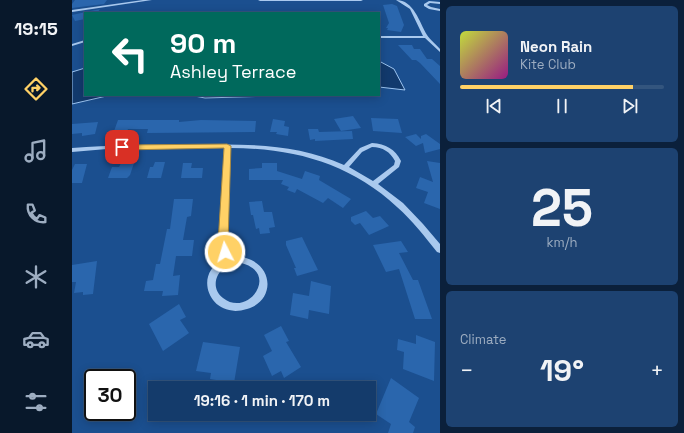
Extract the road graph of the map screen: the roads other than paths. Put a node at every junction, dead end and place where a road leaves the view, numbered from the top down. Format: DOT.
graph roads {
  1 [pos="150,0"];
  2 [pos="260,0"];
  3 [pos="361,0"];
  4 [pos="398,0"];
  5 [pos="440,3"];
  6 [pos="428,7"];
  7 [pos="420,8"];
  8 [pos="440,10"];
  9 [pos="72,11"];
  10 [pos="380,37"];
  11 [pos="426,37"];
  12 [pos="84,41"];
  13 [pos="72,45"];
  14 [pos="440,51"];
  15 [pos="227,146"];
  16 [pos="72,150"];
  17 [pos="345,168"];
  18 [pos="375,183"];
  19 [pos="440,250"];
  20 [pos="228,260"];
  1 -- 9 [label="street"];
  2 -- 3 [label="street"];
  4 -- 11 [label="street"];
  5 -- 6 [label="street"];
  6 -- 7 [label="street"];
  6 -- 8 [label="street"];
  10 -- 11 [label="street"];
  11 -- 14 [label="street"];
  12 -- 13 [label="street"];
  15 -- 16 [label="street"];
  15 -- 17 [label="street"];
  15 -- 20 [label="street"];
  17 -- 18 [label="street"];
  17 -- 18 [label="street"];
  18 -- 19 [label="street"];
  20 -- 20 [label="street"];
}
